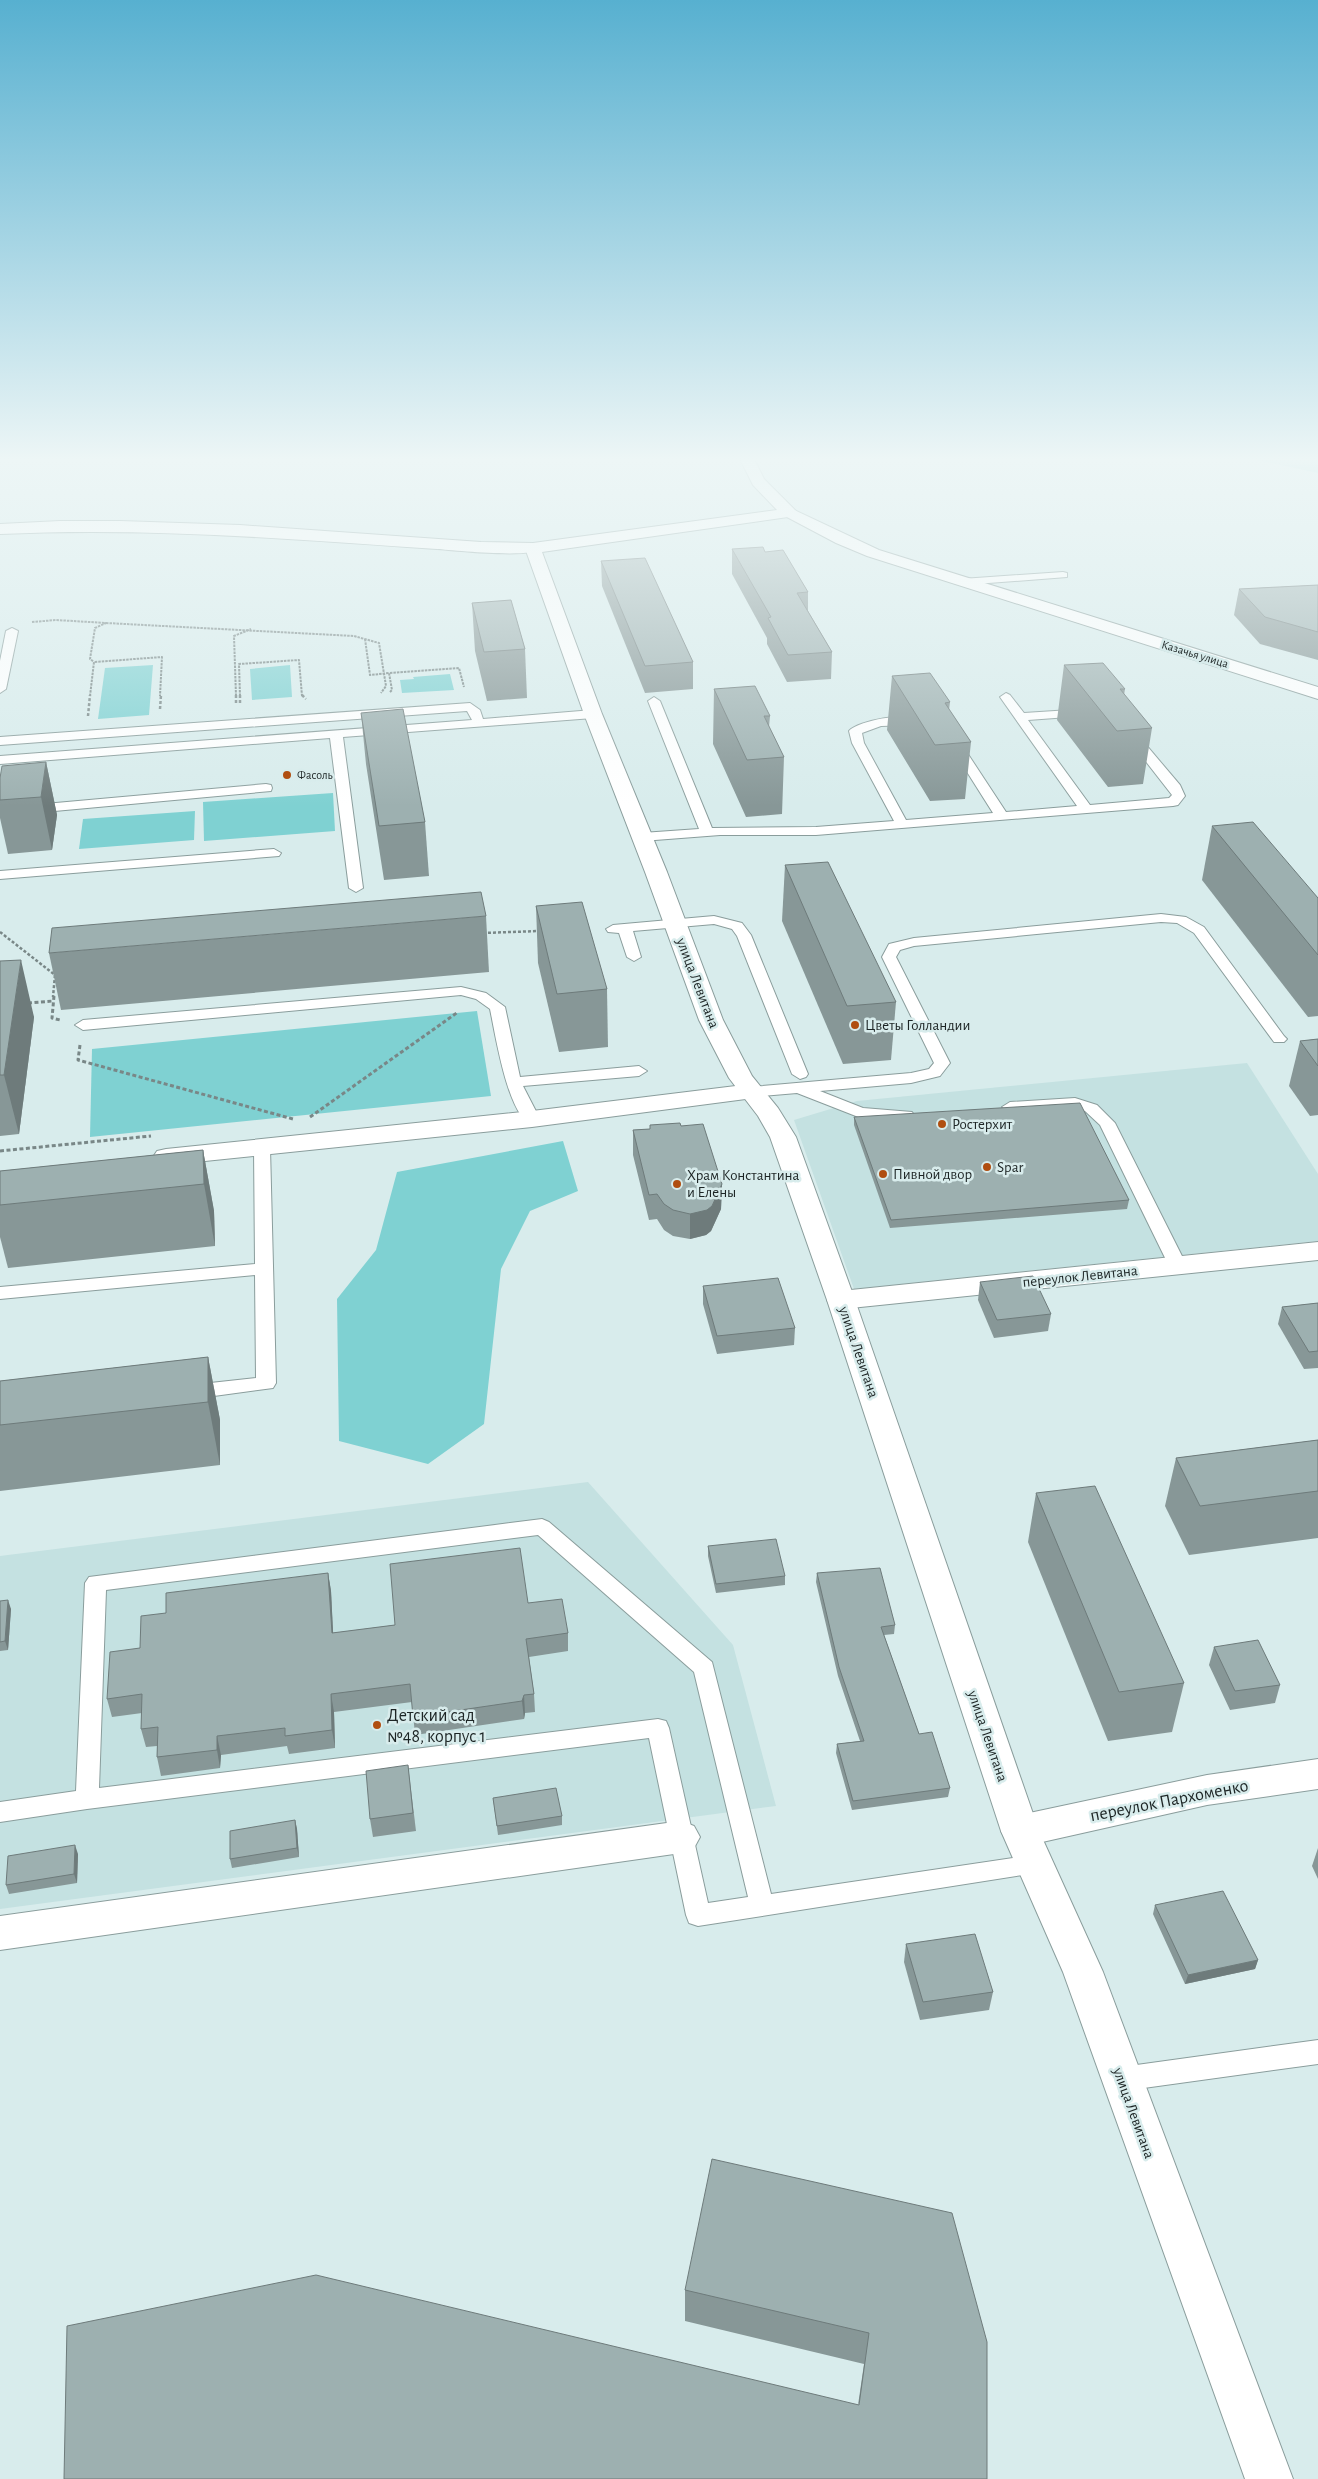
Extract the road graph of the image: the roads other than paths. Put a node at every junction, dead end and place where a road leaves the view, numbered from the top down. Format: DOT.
graph roads {
  1 [pos="543,575"];
  2 [pos="940,575"];
  3 [pos="1063,575"];
  4 [pos="962,582"];
  5 [pos="12,631"];
  6 [pos="0,689"];
  7 [pos="1318,693"];
  8 [pos="1006,698"];
  9 [pos="654,701"];
  10 [pos="1093,711"];
  11 [pos="593,714"];
  12 [pos="1020,717"];
  13 [pos="922,721"];
  14 [pos="478,722"];
  15 [pos="1122,724"];
  16 [pos="336,734"];
  17 [pos="951,738"];
  18 [pos="0,741"];
  19 [pos="15,759"];
  20 [pos="0,760"];
  21 [pos="12,776"];
  22 [pos="266,788"];
  23 [pos="9,794"];
  24 [pos="1086,809"];
  25 [pos="3,812"];
  26 [pos="1002,816"];
  27 [pos="902,824"];
  28 [pos="707,832"];
  29 [pos="642,837"];
  30 [pos="274,852"];
  31 [pos="0,875"];
  32 [pos="356,888"];
  33 [pos="675,923"];
  34 [pos="634,957"];
  35 [pos="83,1024"];
  36 [pos="1279,1039"];
  37 [pos="639,1071"];
  38 [pos="800,1081"];
  39 [pos="513,1082"];
  40 [pos="752,1092"];
  41 [pos="996,1108"];
  42 [pos="927,1114"];
  43 [pos="532,1119"];
  44 [pos="262,1148"];
  45 [pos="145,1159"];
  46 [pos="1318,1251"];
  47 [pos="1178,1266"];
  48 [pos="263,1269"];
  49 [pos="0,1293"];
  50 [pos="841,1300"];
  51 [pos="177,1394"];
  52 [pos="1318,1774"];
  53 [pos="87,1799"];
  54 [pos="0,1812"];
  55 [pos="681,1837"];
  56 [pos="1027,1848"];
  57 [pos="762,1906"];
  58 [pos="0,1933"];
  59 [pos="1318,2052"];
  60 [pos="1122,2079"];
  61 [pos="1269,2479"];
  1 -- 11 [label="street, улица Левитана"];
  2 -- 4 [label="street, Казачья улица"];
  3 -- 4 [label="lane"];
  4 -- 7 [label="street, Казачья улица"];
  5 -- 6 [label="lane"];
  8 -- 12 [label="lane"];
  9 -- 28 [label="lane"];
  10 -- 12 [label="lane"];
  11 -- 14 [label="lane"];
  11 -- 29 [label="street, улица Левитана"];
  12 -- 24 [label="lane"];
  13 -- 27 [label="lane"];
  14 -- 16 [label="lane"];
  14 -- 18 [label="lane"];
  15 -- 24 [label="lane"];
  16 -- 19 [label="lane"];
  16 -- 32 [label="lane"];
  17 -- 26 [label="lane"];
  19 -- 20 [label="lane"];
  19 -- 21 [label="lane"];
  22 -- 25 [label="lane"];
  23 -- 25 [label="lane"];
  24 -- 26 [label="lane"];
  26 -- 27 [label="lane"];
  27 -- 28 [label="lane"];
  28 -- 29 [label="lane"];
  29 -- 33 [label="street, улица Левитана"];
  30 -- 31 [label="lane"];
  33 -- 34 [label="lane"];
  33 -- 38 [label="lane"];
  33 -- 40 [label="street, улица Левитана"];
  35 -- 39 [label="lane"];
  36 -- 38 [label="lane"];
  37 -- 39 [label="lane"];
  38 -- 40 [label="lane"];
  38 -- 42 [label="lane"];
  39 -- 43 [label="lane"];
  40 -- 43 [label="street"];
  40 -- 50 [label="street, улица Левитана"];
  41 -- 47 [label="lane"];
  43 -- 44 [label="street"];
  44 -- 45 [label="street"];
  44 -- 48 [label="lane"];
  46 -- 47 [label="street, переулок Левитана"];
  47 -- 50 [label="street, переулок Левитана"];
  48 -- 49 [label="lane"];
  48 -- 51 [label="lane"];
  50 -- 56 [label="street, улица Левитана"];
  52 -- 56 [label="street, переулок Пархоменко"];
  53 -- 54 [label="lane"];
  53 -- 55 [label="lane"];
  53 -- 57 [label="lane"];
  55 -- 57 [label="lane"];
  55 -- 58 [label="street"];
  56 -- 57 [label="lane"];
  56 -- 60 [label="street, улица Левитана"];
  59 -- 60 [label="lane"];
  60 -- 61 [label="street, улица Левитана"];
}
